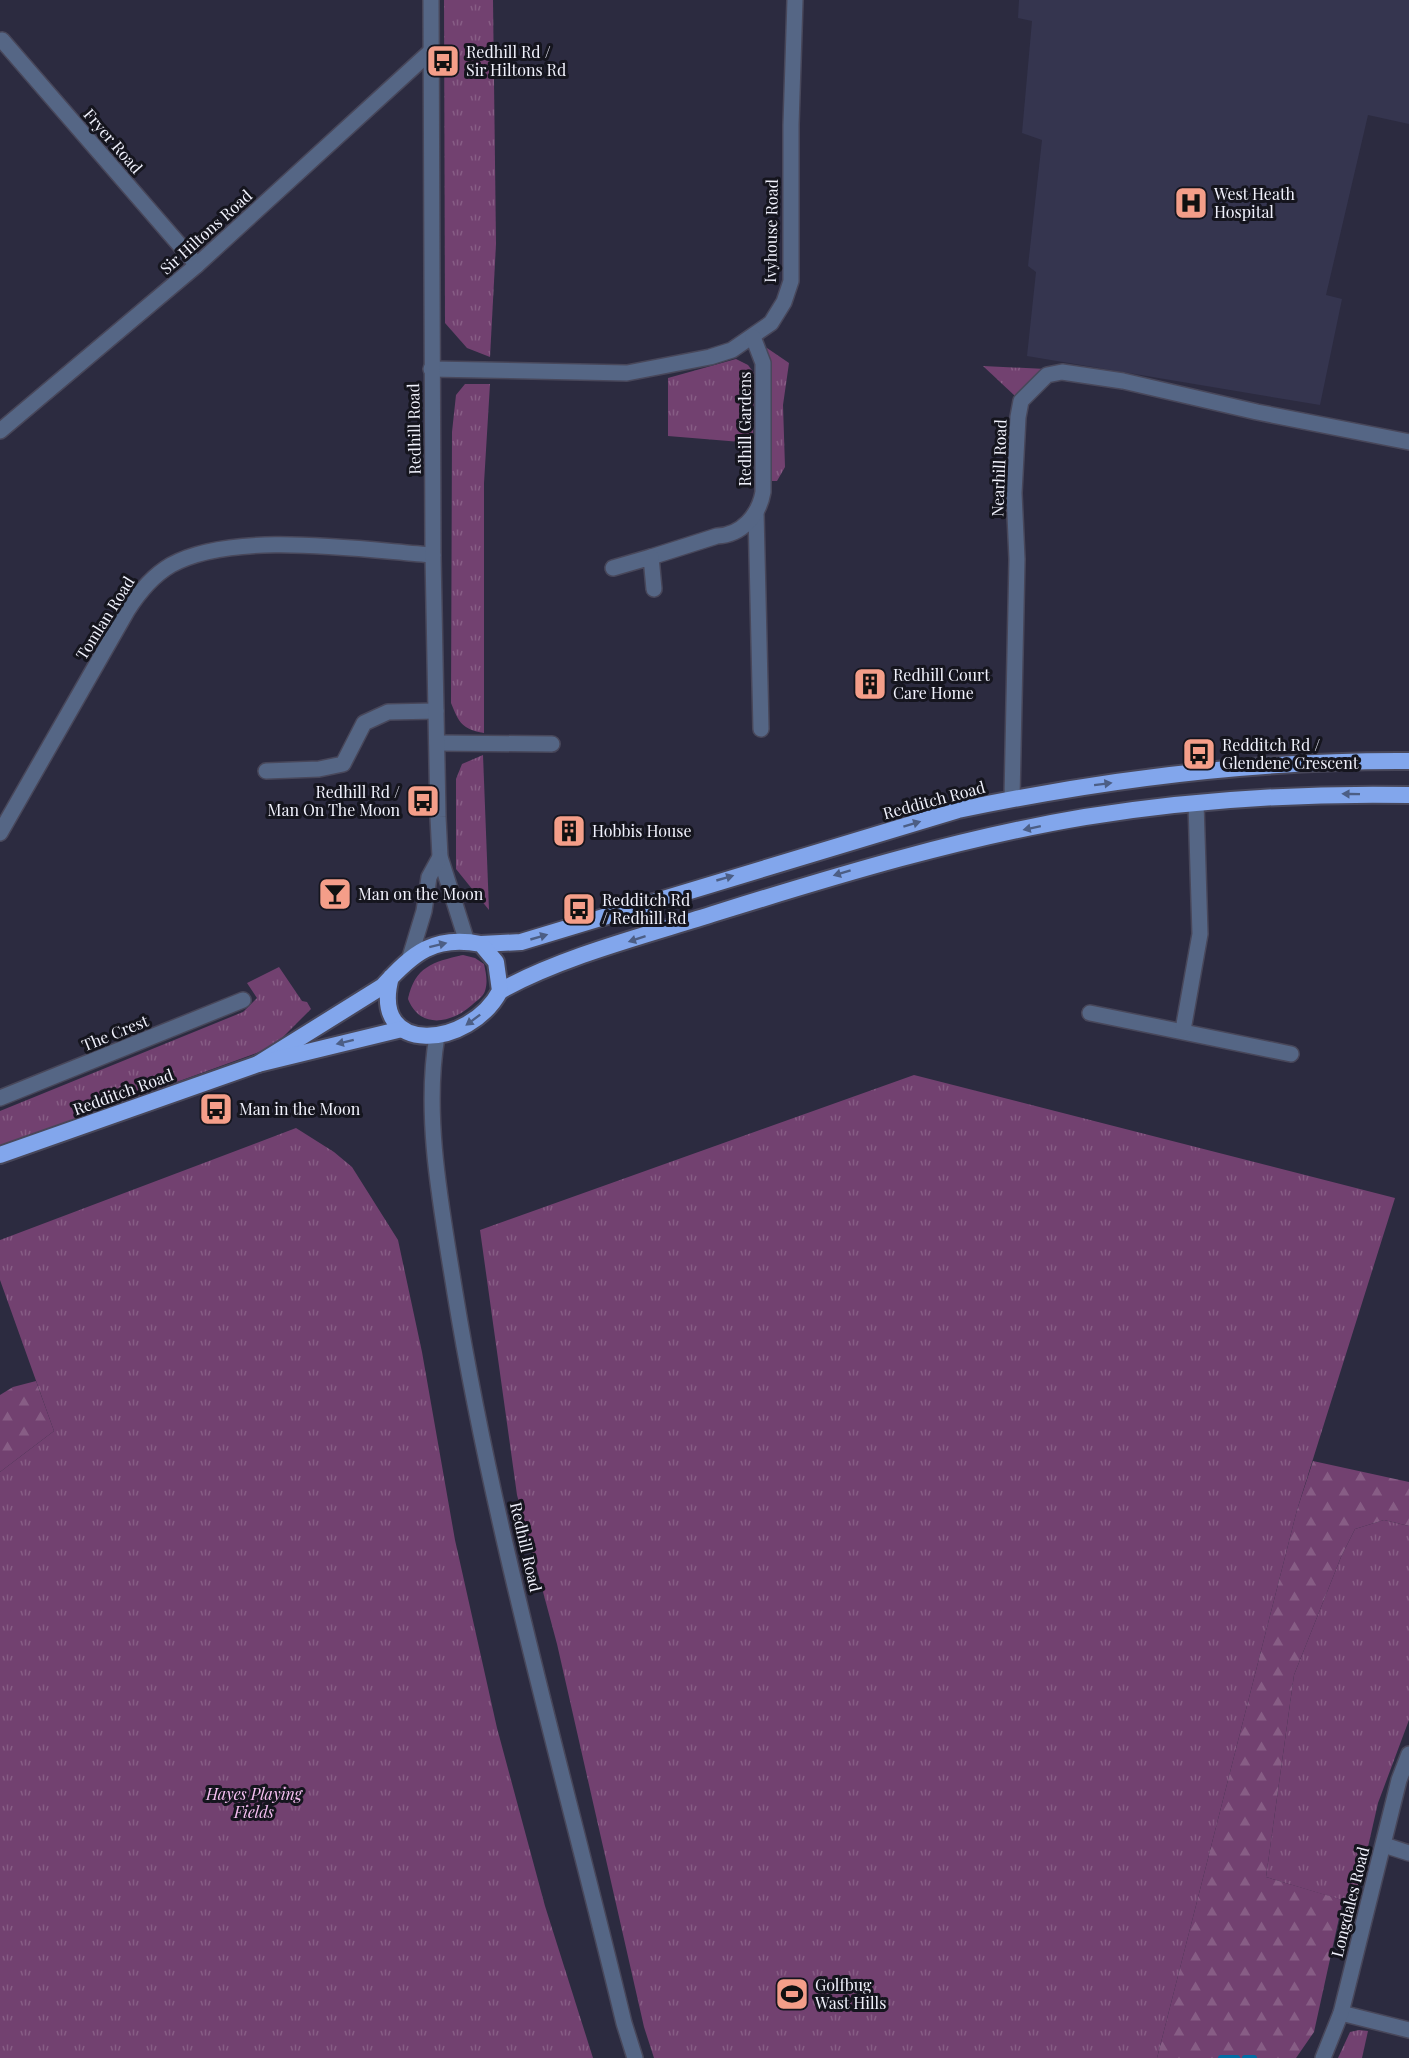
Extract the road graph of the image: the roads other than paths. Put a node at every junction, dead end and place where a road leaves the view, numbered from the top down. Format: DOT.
graph roads {
  1 [pos="431,0"];
  2 [pos="795,0"];
  3 [pos="2,40"];
  4 [pos="430,52"];
  5 [pos="197,265"];
  6 [pos="753,337"];
  7 [pos="431,369"];
  8 [pos="0,431"];
  9 [pos="1409,442"];
  10 [pos="756,512"];
  11 [pos="433,555"];
  12 [pos="651,556"];
  13 [pos="613,568"];
  14 [pos="654,589"];
  15 [pos="435,711"];
  16 [pos="761,729"];
  17 [pos="436,743"];
  18 [pos="552,744"];
  19 [pos="1409,761"];
  20 [pos="266,771"];
  21 [pos="1409,795"];
  22 [pos="1012,798"];
  23 [pos="1196,803"];
  24 [pos="0,833"];
  25 [pos="440,857"];
  26 [pos="474,943"];
  27 [pos="410,957"];
  28 [pos="391,977"];
  29 [pos="500,991"];
  30 [pos="243,1000"];
  31 [pos="1089,1013"];
  32 [pos="402,1029"];
  33 [pos="1183,1030"];
  34 [pos="437,1036"];
  35 [pos="1291,1054"];
  36 [pos="258,1064"];
  37 [pos="2,1093"];
  38 [pos="0,1155"];
  39 [pos="1409,1754"];
  40 [pos="1384,1845"];
  41 [pos="1409,1853"];
  42 [pos="1341,2013"];
  43 [pos="1409,2030"];
  44 [pos="635,2058"];
  45 [pos="1323,2058"];
  1 -- 4 [label="street, Redhill Road"];
  2 -- 6 [label="street, Ivyhouse Road"];
  3 -- 5 [label="street, Fryer Road"];
  4 -- 5 [label="street, Sir Hiltons Road"];
  4 -- 7 [label="street, Redhill Road"];
  5 -- 8 [label="street, Sir Hiltons Road"];
  6 -- 7 [label="street, Ivyhouse Road"];
  6 -- 10 [label="street, Redhill Gardens"];
  7 -- 11 [label="street, Redhill Road"];
  9 -- 22 [label="street, Nearhill Road"];
  10 -- 12 [label="street"];
  10 -- 16 [label="street, Redhill Gardens"];
  11 -- 15 [label="street, Redhill Road"];
  11 -- 24 [label="street, Tomlan Road"];
  12 -- 13 [label="street"];
  12 -- 14 [label="street"];
  15 -- 17 [label="street, Redhill Road"];
  15 -- 20 [label="street"];
  17 -- 18 [label="street"];
  17 -- 25 [label="street, Redhill Road"];
  22 -- 19 [label="highway, Redditch Road, one-way"];
  21 -- 23 [label="highway, one-way"];
  26 -- 22 [label="highway, Redditch Road, one-way"];
  23 -- 29 [label="highway, one-way"];
  23 -- 33 [label="street"];
  25 -- 26 [label="street, Redhill Road"];
  25 -- 27 [label="street, Redhill Road"];
  27 -- 26 [label="highway, one-way"];
  26 -- 29 [label="highway"];
  27 -- 28 [label="highway"];
  28 -- 32 [label="highway"];
  28 -- 36 [label="highway, Redditch Road"];
  29 -- 34 [label="highway, one-way"];
  30 -- 37 [label="street, The Crest"];
  31 -- 33 [label="street"];
  32 -- 34 [label="highway"];
  32 -- 36 [label="highway, Redditch Road, one-way"];
  33 -- 35 [label="street"];
  34 -- 44 [label="street, Redhill Road"];
  36 -- 38 [label="highway, Redditch Road"];
  39 -- 40 [label="street, Longdales Road"];
  40 -- 41 [label="street"];
  40 -- 42 [label="street, Longdales Road"];
  42 -- 43 [label="street"];
  42 -- 45 [label="street, Longdales Road"];
}
